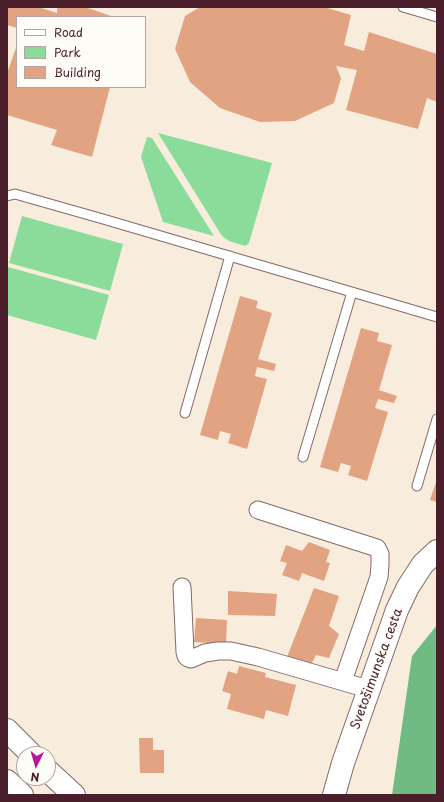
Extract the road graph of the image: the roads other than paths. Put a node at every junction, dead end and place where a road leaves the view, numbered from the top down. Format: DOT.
graph roads {
  1 [pos="403,7"];
  2 [pos="437,17"];
  3 [pos="7,196"];
  4 [pos="230,256"];
  5 [pos="352,292"];
  6 [pos="437,317"];
  7 [pos="185,413"];
  8 [pos="437,419"];
  9 [pos="303,457"];
  10 [pos="417,486"];
  11 [pos="258,510"];
  12 [pos="437,552"];
  13 [pos="182,588"];
  14 [pos="343,681"];
  15 [pos="369,688"];
  16 [pos="7,730"];
  17 [pos="23,746"];
  18 [pos="56,778"];
  19 [pos="7,781"];
  20 [pos="22,795"];
  21 [pos="74,795"];
  22 [pos="334,795"];
  1 -- 2 [label="lane"];
  3 -- 4 [label="lane"];
  4 -- 5 [label="lane"];
  4 -- 7 [label="lane"];
  5 -- 6 [label="lane"];
  5 -- 9 [label="lane"];
  8 -- 10 [label="lane"];
  11 -- 14 [label="street"];
  12 -- 15 [label="street, Svetošimunska cesta"];
  13 -- 14 [label="street"];
  14 -- 15 [label="street"];
  15 -- 22 [label="street, Svetošimunska cesta"];
  16 -- 17 [label="street"];
  18 -- 21 [label="street"];
  19 -- 20 [label="street"];
}
